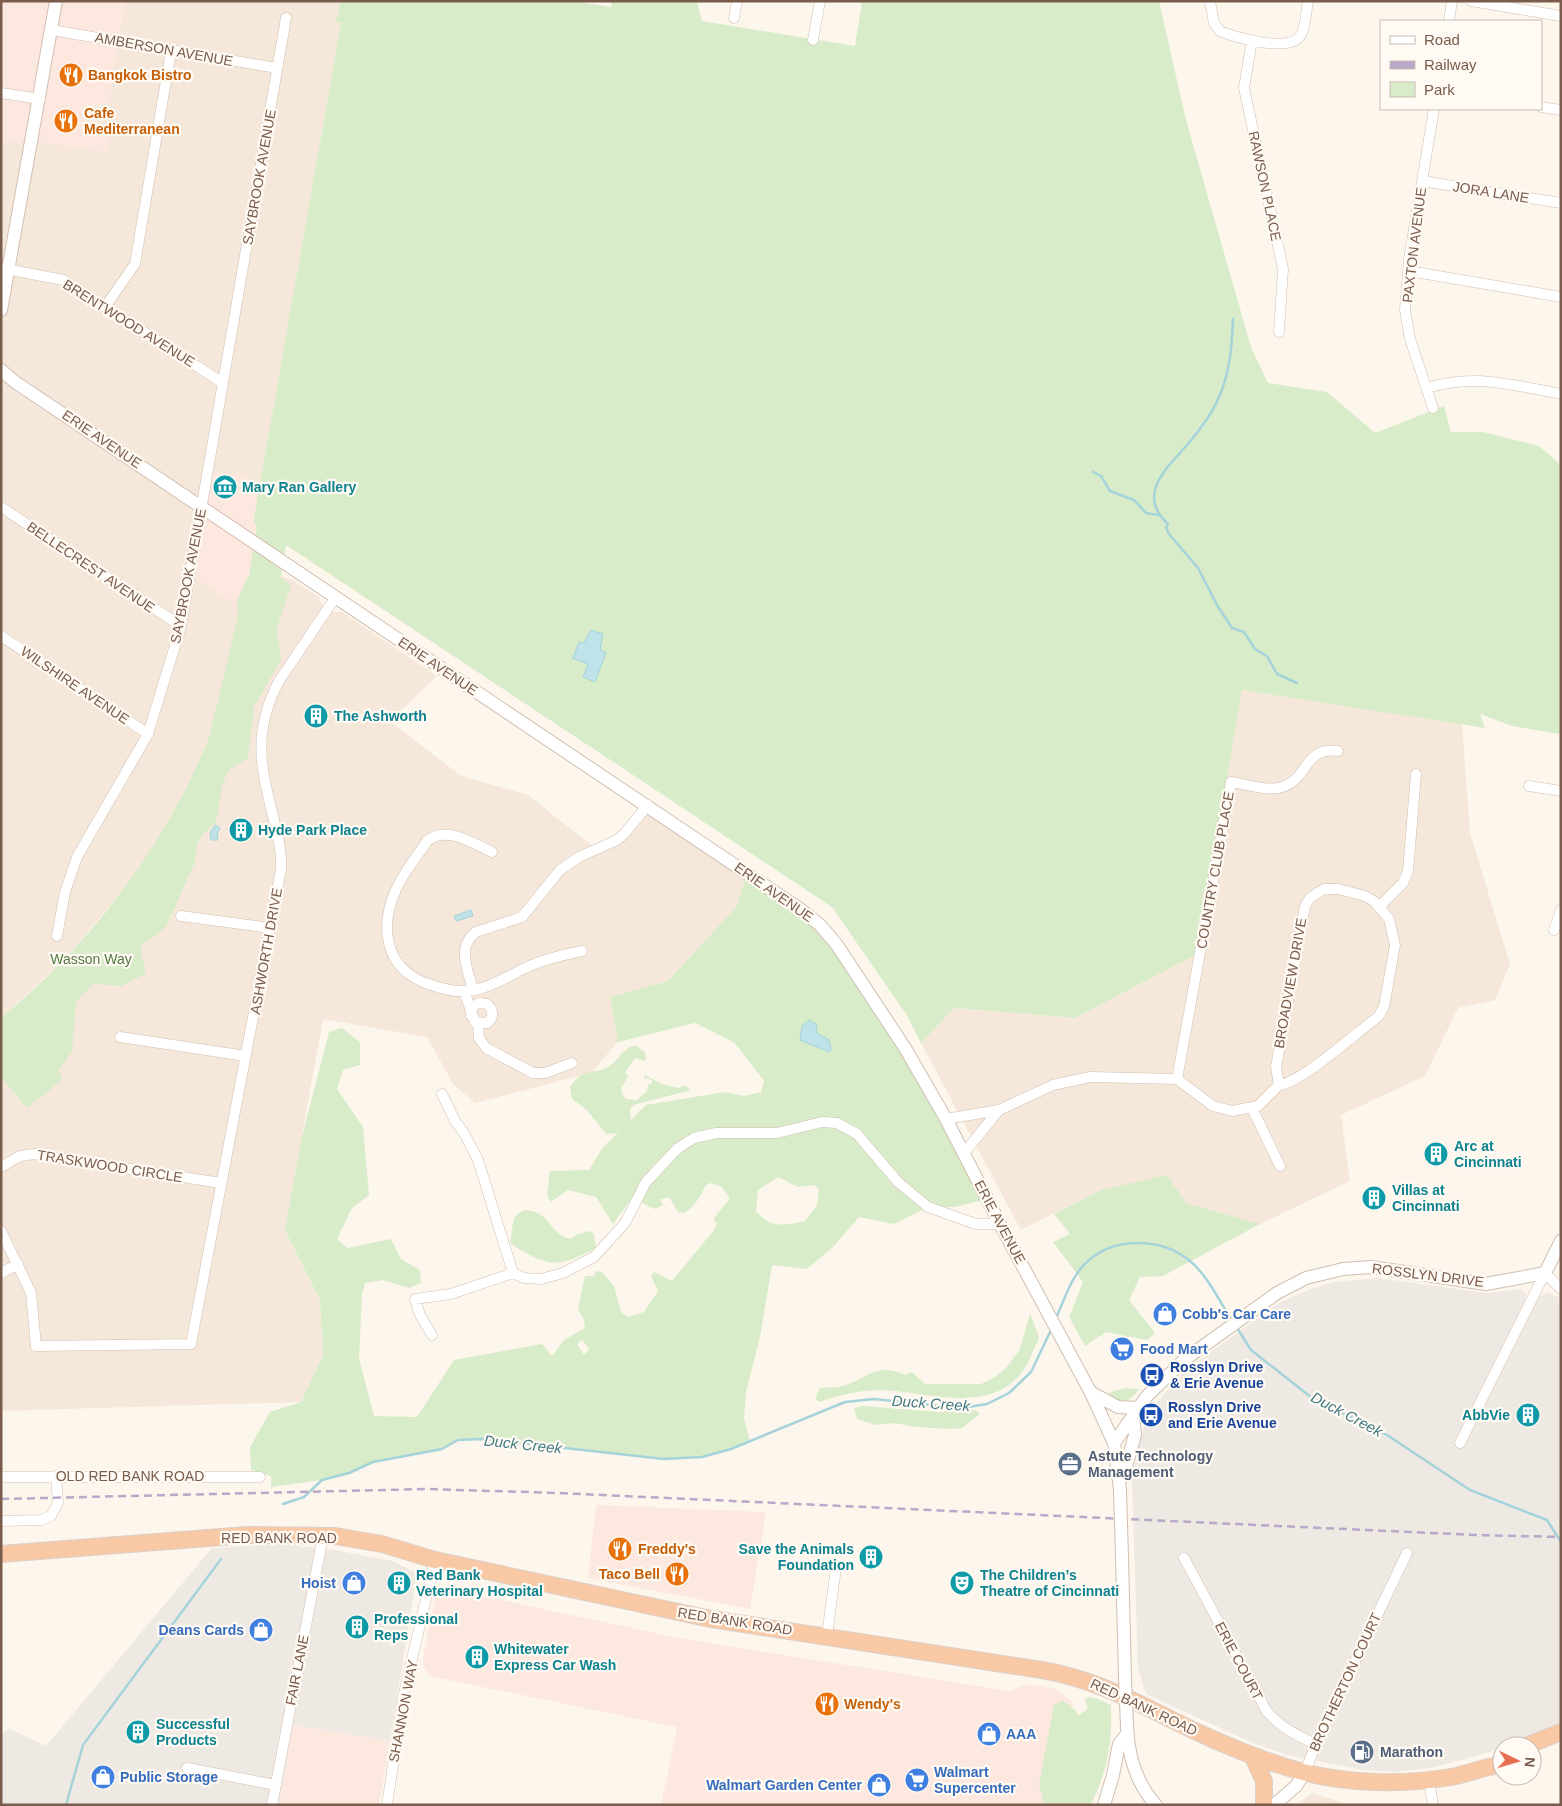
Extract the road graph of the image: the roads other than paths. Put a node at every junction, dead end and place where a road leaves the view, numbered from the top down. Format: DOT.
graph roads {
  1 [pos="56,1"];
  2 [pos="737,1"];
  3 [pos="820,1"];
  4 [pos="1210,1"];
  5 [pos="1308,1"];
  6 [pos="1452,1"];
  7 [pos="1471,1"];
  8 [pos="1561,16"];
  9 [pos="286,18"];
  10 [pos="734,18"];
  11 [pos="1449,20"];
  12 [pos="51,30"];
  13 [pos="813,40"];
  14 [pos="1252,40"];
  15 [pos="172,51"];
  16 [pos="278,68"];
  17 [pos="1,93"];
  18 [pos="40,99"];
  19 [pos="1542,107"];
  20 [pos="1434,110"];
  21 [pos="1561,110"];
  22 [pos="1422,180"];
  23 [pos="1561,203"];
  24 [pos="5,269"];
  25 [pos="1409,271"];
  26 [pos="1561,297"];
  27 [pos="105,306"];
  28 [pos="1,310"];
  29 [pos="1279,332"];
  30 [pos="1,370"];
  31 [pos="223,383"];
  32 [pos="1427,388"];
  33 [pos="1561,394"];
  34 [pos="1433,408"];
  35 [pos="202,506"];
  36 [pos="1,507"];
  37 [pos="335,598"];
  38 [pos="181,626"];
  39 [pos="2,637"];
  40 [pos="1,640"];
  41 [pos="148,734"];
  42 [pos="1338,751"];
  43 [pos="1416,774"];
  44 [pos="1529,786"];
  45 [pos="1561,791"];
  46 [pos="648,805"];
  47 [pos="492,852"];
  48 [pos="1380,906"];
  49 [pos="1561,910"];
  50 [pos="181,916"];
  51 [pos="271,928"];
  52 [pos="1554,930"];
  53 [pos="57,936"];
  54 [pos="582,951"];
  55 [pos="473,990"];
  56 [pos="488,1004"];
  57 [pos="470,1016"];
  58 [pos="478,1024"];
  59 [pos="120,1037"];
  60 [pos="246,1056"];
  61 [pos="572,1063"];
  62 [pos="1177,1079"];
  63 [pos="1279,1085"];
  64 [pos="442,1094"];
  65 [pos="1252,1108"];
  66 [pos="999,1110"];
  67 [pos="946,1118"];
  68 [pos="964,1153"];
  69 [pos="1280,1166"];
  70 [pos="1,1167"];
  71 [pos="221,1184"];
  72 [pos="1000,1224"];
  73 [pos="1,1231"];
  74 [pos="1561,1241"];
  75 [pos="18,1264"];
  76 [pos="1,1273"];
  77 [pos="513,1273"];
  78 [pos="1545,1273"];
  79 [pos="1561,1289"];
  80 [pos="432,1335"];
  81 [pos="1092,1393"];
  82 [pos="1136,1412"];
  83 [pos="1460,1443"];
  84 [pos="1114,1444"];
  85 [pos="56,1476"];
  86 [pos="1,1477"];
  87 [pos="260,1477"];
  88 [pos="1120,1490"];
  89 [pos="1,1521"];
  90 [pos="323,1536"];
  91 [pos="1407,1553"];
  92 [pos="1,1554"];
  93 [pos="1184,1558"];
  94 [pos="435,1560"];
  95 [pos="836,1568"];
  96 [pos="827,1636"];
  97 [pos="1127,1730"];
  98 [pos="1561,1732"];
  99 [pos="1542,1740"];
  100 [pos="1315,1744"];
  101 [pos="1561,1744"];
  102 [pos="1542,1751"];
  103 [pos="1252,1755"];
  104 [pos="1492,1764"];
  105 [pos="186,1768"];
  106 [pos="1305,1772"];
  107 [pos="1429,1781"];
  108 [pos="276,1785"];
  109 [pos="1151,1804"];
  110 [pos="272,1805"];
  111 [pos="387,1805"];
  112 [pos="1104,1805"];
  113 [pos="1264,1805"];
  114 [pos="1274,1805"];
  115 [pos="1433,1805"];
  1 -- 12 [label="street"];
  2 -- 10 [label="street"];
  3 -- 13 [label="street"];
  4 -- 14 [label="street"];
  5 -- 14 [label="street"];
  6 -- 11 [label="street"];
  7 -- 8 [label="street"];
  9 -- 16 [label="street, SAYBROOK AVENUE"];
  12 -- 15 [label="street, AMBERSON AVENUE"];
  12 -- 18 [label="street"];
  14 -- 29 [label="street, RAWSON PLACE"];
  15 -- 16 [label="street, AMBERSON AVENUE"];
  15 -- 27 [label="street"];
  16 -- 31 [label="street, SAYBROOK AVENUE"];
  17 -- 18 [label="street"];
  18 -- 24 [label="street"];
  19 -- 21 [label="street"];
  20 -- 22 [label="street, PAXTON AVENUE"];
  22 -- 23 [label="street, JORA LANE"];
  22 -- 25 [label="street, PAXTON AVENUE"];
  24 -- 27 [label="street, BRENTWOOD AVENUE"];
  24 -- 28 [label="street"];
  25 -- 26 [label="street"];
  25 -- 32 [label="street, PAXTON AVENUE"];
  27 -- 31 [label="street, BRENTWOOD AVENUE"];
  30 -- 35 [label="street, ERIE AVENUE"];
  31 -- 35 [label="street, SAYBROOK AVENUE"];
  32 -- 33 [label="street"];
  32 -- 34 [label="street, PAXTON AVENUE"];
  35 -- 37 [label="street, ERIE AVENUE"];
  35 -- 38 [label="street, SAYBROOK AVENUE"];
  36 -- 38 [label="street, BELLECREST AVENUE"];
  37 -- 46 [label="street, ERIE AVENUE"];
  37 -- 51 [label="street, ASHWORTH DRIVE"];
  38 -- 41 [label="street, SAYBROOK AVENUE"];
  39 -- 40 [label="street"];
  39 -- 41 [label="street, WILSHIRE AVENUE"];
  41 -- 53 [label="street, SAYBROOK AVENUE"];
  42 -- 62 [label="street, COUNTRY CLUB PLACE"];
  43 -- 48 [label="street"];
  44 -- 45 [label="street"];
  46 -- 55 [label="street"];
  46 -- 67 [label="street, ERIE AVENUE"];
  47 -- 55 [label="street"];
  48 -- 63 [label="street"];
  48 -- 63 [label="street, BROADVIEW DRIVE"];
  49 -- 52 [label="street"];
  50 -- 51 [label="street"];
  51 -- 60 [label="street, ASHWORTH DRIVE"];
  54 -- 55 [label="street"];
  55 -- 56 [label="street"];
  55 -- 57 [label="street"];
  56 -- 57 [label="street"];
  56 -- 58 [label="street"];
  57 -- 58 [label="street"];
  58 -- 61 [label="street"];
  59 -- 60 [label="street"];
  60 -- 71 [label="street, ASHWORTH DRIVE"];
  62 -- 65 [label="street"];
  62 -- 66 [label="street"];
  63 -- 65 [label="street"];
  64 -- 77 [label="street"];
  65 -- 69 [label="street"];
  66 -- 67 [label="street"];
  66 -- 68 [label="street"];
  67 -- 68 [label="street, ERIE AVENUE"];
  68 -- 72 [label="street, ERIE AVENUE"];
  70 -- 71 [label="street, TRASKWOOD CIRCLE"];
  71 -- 75 [label="street, ASHWORTH DRIVE"];
  72 -- 77 [label="street"];
  72 -- 81 [label="street, ERIE AVENUE"];
  73 -- 75 [label="street"];
  74 -- 78 [label="street"];
  75 -- 76 [label="street"];
  77 -- 80 [label="street"];
  78 -- 79 [label="street"];
  78 -- 82 [label="street, ROSSLYN DRIVE"];
  78 -- 83 [label="street"];
  81 -- 82 [label="street"];
  81 -- 84 [label="street, ERIE AVENUE"];
  82 -- 84 [label="street, ROSSLYN DRIVE"];
  82 -- 88 [label="street"];
  84 -- 88 [label="street, ERIE AVENUE"];
  85 -- 86 [label="street, OLD RED BANK ROAD"];
  85 -- 87 [label="street, OLD RED BANK ROAD"];
  85 -- 89 [label="street"];
  88 -- 97 [label="street, ERIE AVENUE, bridge"];
  90 -- 92 [label="highway, RED BANK ROAD"];
  90 -- 94 [label="highway, RED BANK ROAD"];
  90 -- 108 [label="street, FAIR LANE"];
  91 -- 100 [label="street, BROTHERTON COURT"];
  93 -- 100 [label="street, ERIE COURT"];
  94 -- 96 [label="highway, RED BANK ROAD"];
  94 -- 111 [label="street, SHANNON WAY"];
  95 -- 96 [label="street"];
  96 -- 103 [label="highway, RED BANK ROAD"];
  97 -- 109 [label="street, ERIE AVENUE"];
  97 -- 112 [label="street"];
  98 -- 99 [label="highway"];
  100 -- 106 [label="street, BROTHERTON COURT"];
  101 -- 102 [label="highway"];
  103 -- 106 [label="highway, RED BANK ROAD"];
  103 -- 113 [label="highway"];
  104 -- 107 [label="highway, RED BANK ROAD"];
  105 -- 108 [label="street"];
  106 -- 107 [label="highway, RED BANK ROAD"];
  106 -- 114 [label="street, BROTHERTON COURT"];
  107 -- 115 [label="street"];
  108 -- 110 [label="street, FAIR LANE"];
}
